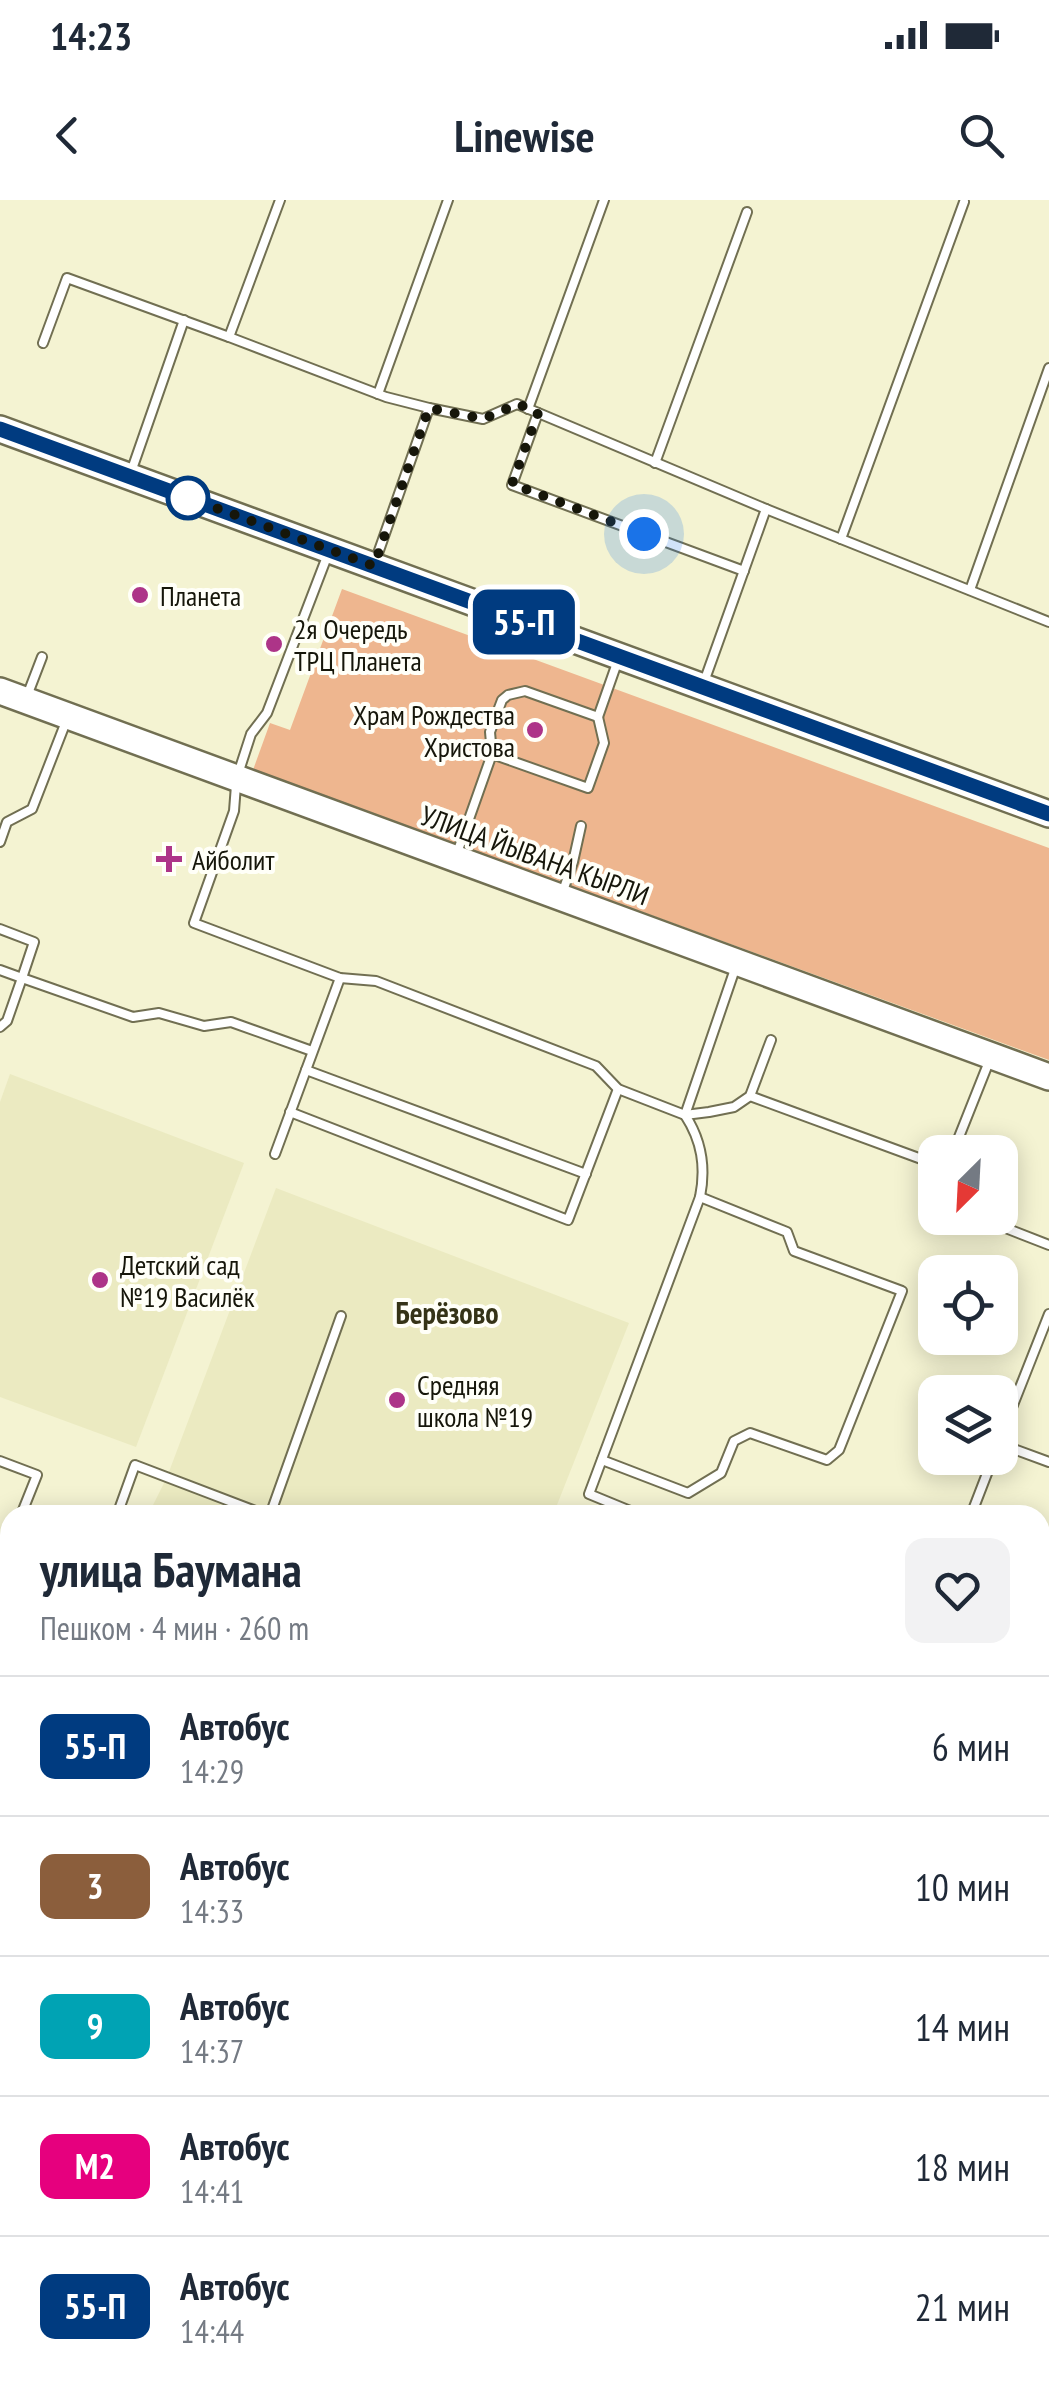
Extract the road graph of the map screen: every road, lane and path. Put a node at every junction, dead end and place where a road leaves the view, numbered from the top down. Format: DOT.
graph roads {
  1 [pos="280,200"];
  2 [pos="448,200"];
  3 [pos="604,200"];
  4 [pos="964,202"];
  5 [pos="748,212"];
  6 [pos="184,320"];
  7 [pos="230,337"];
  8 [pos="43,343"];
  9 [pos="1049,368"];
  10 [pos="378,394"];
  11 [pos="429,408"];
  12 [pos="528,409"];
  13 [pos="538,413"];
  14 [pos="0,429"];
  15 [pos="656,463"];
  16 [pos="129,476"];
  17 [pos="766,510"];
  18 [pos="841,539"];
  19 [pos="329,550"];
  20 [pos="374,566"];
  21 [pos="744,571"];
  22 [pos="970,590"];
  23 [pos="1049,622"];
  24 [pos="620,656"];
  25 [pos="42,657"];
  26 [pos="702,687"];
  27 [pos="0,690"];
  28 [pos="26,700"];
  29 [pos="68,715"];
  30 [pos="598,717"];
  31 [pos="492,754"];
  32 [pos="237,777"];
  33 [pos="1049,814"];
  34 [pos="4,821"];
  35 [pos="582,826"];
  36 [pos="0,842"];
  37 [pos="455,858"];
  38 [pos="561,897"];
  39 [pos="0,928"];
  40 [pos="738,962"];
  41 [pos="0,970"];
  42 [pos="22,978"];
  43 [pos="340,978"];
  44 [pos="0,1027"];
  45 [pos="771,1040"];
  46 [pos="312,1051"];
  47 [pos="991,1056"];
  48 [pos="306,1070"];
  49 [pos="1049,1078"];
  50 [pos="618,1089"];
  51 [pos="750,1096"];
  52 [pos="290,1112"];
  53 [pos="685,1114"];
  54 [pos="959,1135"];
  55 [pos="275,1154"];
  56 [pos="918,1158"];
  57 [pos="586,1174"];
  58 [pos="700,1197"];
  59 [pos="1018,1233"];
  60 [pos="1049,1245"];
  61 [pos="1049,1314"];
  62 [pos="341,1316"];
  63 [pos="1018,1394"];
  64 [pos="1018,1449"];
  65 [pos="602,1460"];
  66 [pos="0,1461"];
  67 [pos="1049,1462"];
  68 [pos="986,1475"];
  69 [pos="25,1505"];
  70 [pos="122,1505"];
  71 [pos="242,1505"];
  72 [pos="272,1505"];
  73 [pos="619,1505"];
  74 [pos="975,1505"];
  1 -- 7 [label="lane"];
  2 -- 10 [label="lane"];
  3 -- 12 [label="lane"];
  4 -- 18 [label="lane"];
  5 -- 15 [label="lane"];
  6 -- 7 [label="lane"];
  6 -- 8 [label="lane"];
  6 -- 16 [label="lane"];
  7 -- 10 [label="lane"];
  9 -- 22 [label="lane"];
  10 -- 11 [label="lane"];
  11 -- 12 [label="lane"];
  11 -- 20 [label="lane"];
  12 -- 13 [label="lane"];
  13 -- 15 [label="lane"];
  13 -- 21 [label="lane"];
  14 -- 16 [label="main road"];
  15 -- 17 [label="lane"];
  16 -- 19 [label="main road"];
  17 -- 18 [label="lane"];
  17 -- 21 [label="lane"];
  18 -- 22 [label="lane"];
  19 -- 20 [label="main road"];
  19 -- 32 [label="lane"];
  20 -- 24 [label="main road"];
  21 -- 26 [label="lane"];
  22 -- 23 [label="lane"];
  24 -- 26 [label="main road"];
  24 -- 30 [label="lane"];
  25 -- 28 [label="lane"];
  26 -- 33 [label="main road"];
  27 -- 28 [label="main road, УЛИЦА ЙЫВАНА КЫРЛИ"];
  28 -- 29 [label="main road, УЛИЦА ЙЫВАНА КЫРЛИ"];
  29 -- 32 [label="main road, УЛИЦА ЙЫВАНА КЫРЛИ"];
  29 -- 34 [label="lane"];
  30 -- 31 [label="lane"];
  30 -- 31 [label="lane"];
  31 -- 37 [label="lane"];
  32 -- 37 [label="main road, УЛИЦА ЙЫВАНА КЫРЛИ"];
  32 -- 43 [label="lane"];
  34 -- 36 [label="lane"];
  35 -- 38 [label="lane"];
  37 -- 38 [label="main road, УЛИЦА ЙЫВАНА КЫРЛИ"];
  38 -- 40 [label="main road, УЛИЦА ЙЫВАНА КЫРЛИ"];
  39 -- 42 [label="lane"];
  40 -- 47 [label="main road, УЛИЦА ЙЫВАНА КЫРЛИ"];
  40 -- 53 [label="lane"];
  41 -- 42 [label="lane"];
  42 -- 44 [label="lane"];
  42 -- 46 [label="lane"];
  43 -- 46 [label="lane"];
  43 -- 50 [label="lane"];
  45 -- 51 [label="lane"];
  46 -- 48 [label="lane"];
  47 -- 49 [label="main road, УЛИЦА ЙЫВАНА КЫРЛИ"];
  47 -- 54 [label="lane"];
  48 -- 52 [label="lane"];
  48 -- 57 [label="lane"];
  50 -- 53 [label="lane"];
  50 -- 57 [label="lane"];
  51 -- 53 [label="lane"];
  51 -- 56 [label="lane"];
  52 -- 55 [label="lane"];
  52 -- 57 [label="lane"];
  53 -- 58 [label="lane"];
  58 -- 65 [label="lane"];
  58 -- 65 [label="lane"];
  59 -- 60 [label="lane"];
  61 -- 63 [label="lane"];
  62 -- 72 [label="lane"];
  64 -- 67 [label="lane"];
  65 -- 73 [label="lane"];
  66 -- 69 [label="lane"];
  68 -- 74 [label="lane"];
  70 -- 71 [label="lane"];
}
